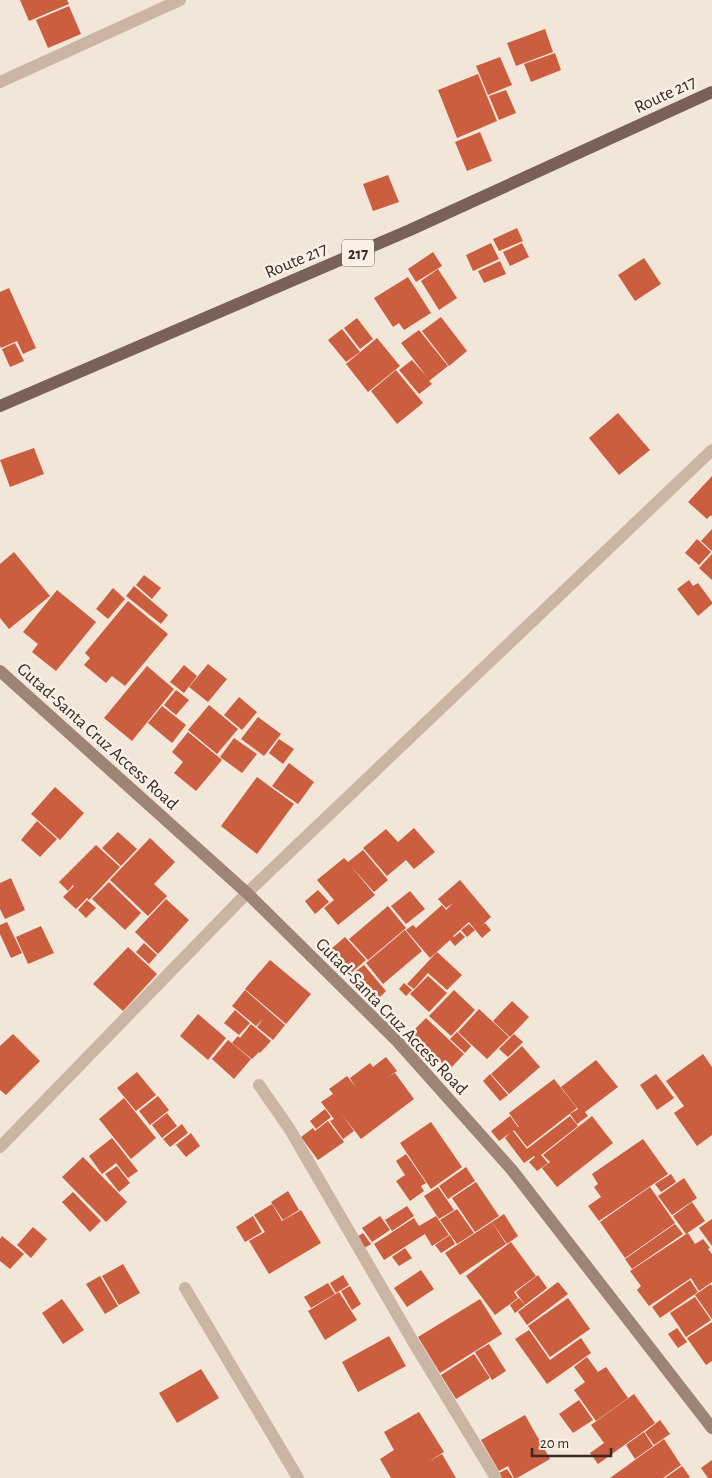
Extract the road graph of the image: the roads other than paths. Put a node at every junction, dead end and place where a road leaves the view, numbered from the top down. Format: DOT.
graph roads {
  1 [pos="180,0"];
  2 [pos="0,82"];
  3 [pos="712,92"];
  4 [pos="0,406"];
  5 [pos="712,450"];
  6 [pos="0,671"];
  7 [pos="248,893"];
  8 [pos="259,1085"];
  9 [pos="0,1147"];
  10 [pos="185,1288"];
  11 [pos="712,1428"];
  12 [pos="298,1478"];
  13 [pos="496,1478"];
  1 -- 2 [label="street"];
  3 -- 4 [label="main road, Route 217 / 217"];
  5 -- 7 [label="street"];
  6 -- 7 [label="main road, Gutad-Santa Cruz Access Road"];
  7 -- 9 [label="street"];
  7 -- 11 [label="main road, Gutad-Santa Cruz Access Road"];
  8 -- 13 [label="street"];
  10 -- 12 [label="street"];
}
